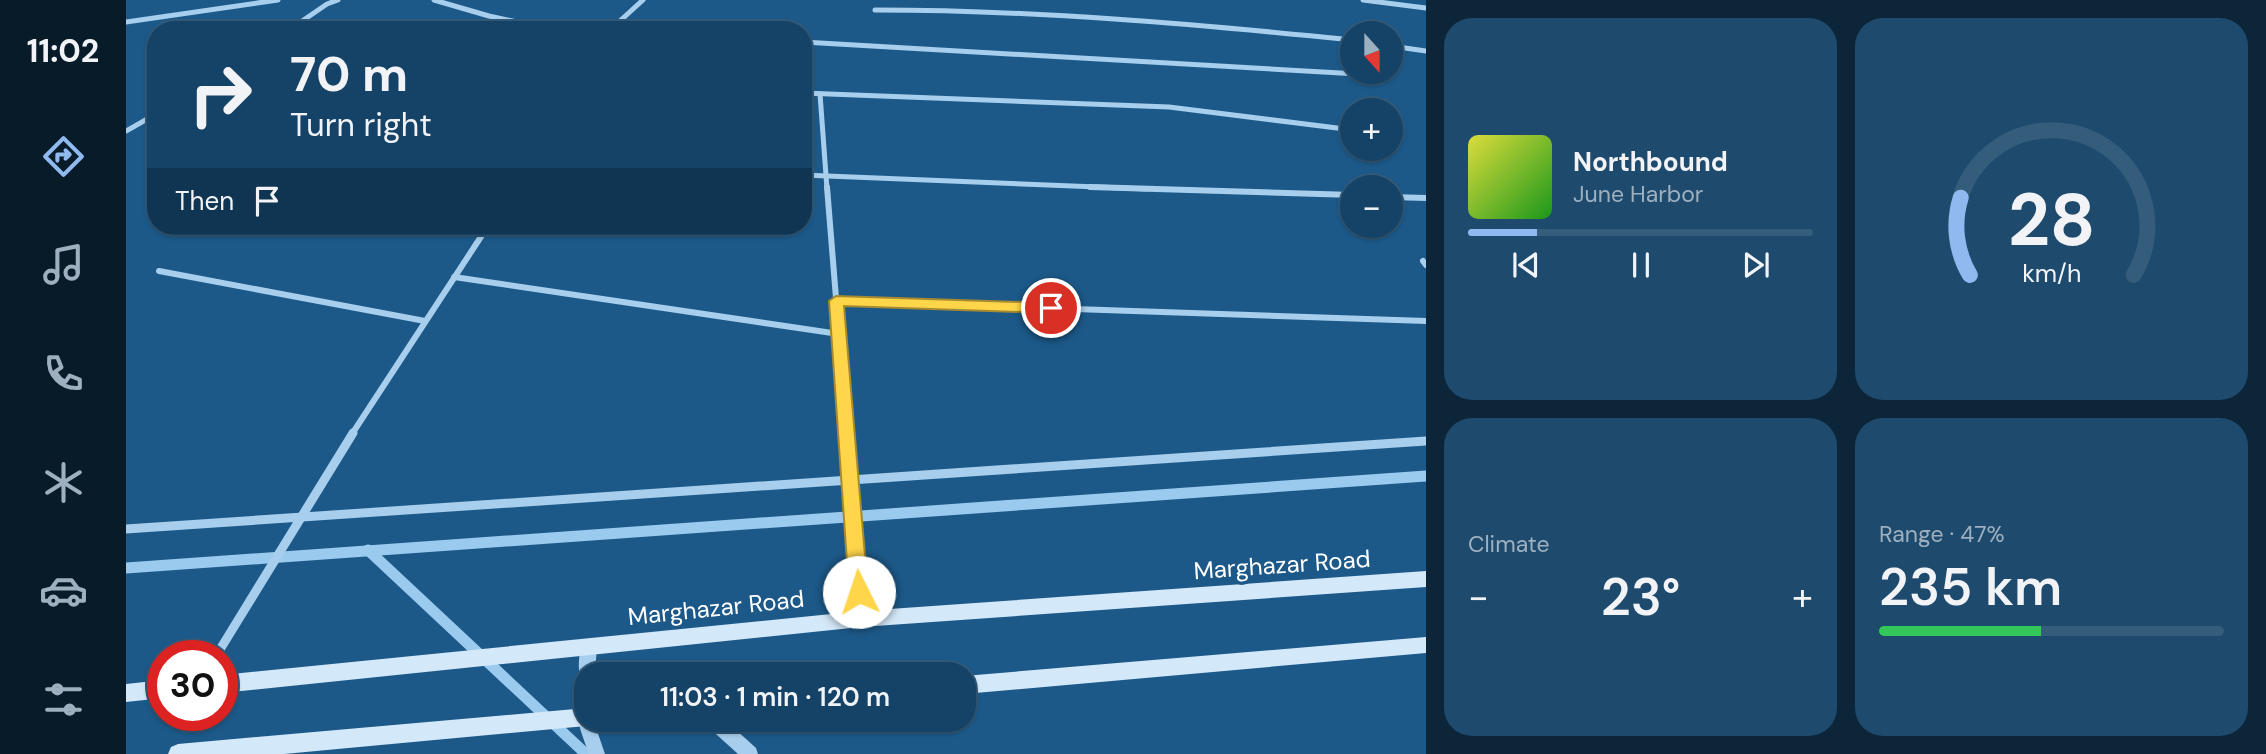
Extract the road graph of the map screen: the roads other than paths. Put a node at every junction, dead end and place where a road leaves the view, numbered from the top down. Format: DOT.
graph roads {
  1 [pos="278,0"];
  2 [pos="338,0"];
  3 [pos="434,0"];
  4 [pos="643,0"];
  5 [pos="1363,0"];
  6 [pos="1426,8"];
  7 [pos="875,10"];
  8 [pos="302,21"];
  9 [pos="513,21"];
  10 [pos="619,21"];
  11 [pos="126,22"];
  12 [pos="1340,38"];
  13 [pos="812,43"];
  14 [pos="1404,48"];
  15 [pos="1426,51"];
  16 [pos="1340,73"];
  17 [pos="812,94"];
  18 [pos="820,94"];
  19 [pos="147,119"];
  20 [pos="1340,128"];
  21 [pos="126,131"];
  22 [pos="812,176"];
  23 [pos="827,178"];
  24 [pos="1340,195"];
  25 [pos="1403,197"];
  26 [pos="1426,198"];
  27 [pos="482,235"];
  28 [pos="159,271"];
  29 [pos="454,277"];
  30 [pos="836,301"];
  31 [pos="425,321"];
  32 [pos="1426,321"];
  33 [pos="839,334"];
  34 [pos="1426,441"];
  35 [pos="851,478"];
  36 [pos="301,518"];
  37 [pos="126,529"];
  38 [pos="1426,579"];
  39 [pos="861,619"];
  40 [pos="226,640"];
  41 [pos="1426,645"];
  42 [pos="589,646"];
  43 [pos="588,662"];
  44 [pos="238,682"];
  45 [pos="976,684"];
  46 [pos="147,691"];
  47 [pos="126,693"];
  48 [pos="574,718"];
  49 [pos="590,732"];
  50 [pos="726,732"];
  51 [pos="178,754"];
  52 [pos="597,754"];
  53 [pos="750,754"];
  1 -- 11 [label="street"];
  2 -- 8 [label="street"];
  3 -- 9 [label="street"];
  4 -- 10 [label="street"];
  5 -- 6 [label="street"];
  7 -- 12 [label="street"];
  13 -- 16 [label="street"];
  14 -- 15 [label="street"];
  17 -- 18 [label="street"];
  18 -- 20 [label="street"];
  18 -- 23 [label="street"];
  19 -- 21 [label="street"];
  22 -- 23 [label="street"];
  23 -- 24 [label="street"];
  23 -- 30 [label="street"];
  25 -- 26 [label="street"];
  27 -- 29 [label="street"];
  28 -- 31 [label="street"];
  29 -- 31 [label="street"];
  29 -- 33 [label="street"];
  30 -- 32 [label="street"];
  30 -- 33 [label="street"];
  31 -- 36 [label="street"];
  33 -- 35 [label="street"];
  34 -- 35 [label="street"];
  35 -- 36 [label="street"];
  35 -- 39 [label="street"];
  36 -- 37 [label="street"];
  36 -- 40 [label="street"];
  38 -- 39 [label="main road, Marghazar Road"];
  39 -- 42 [label="main road, Marghazar Road"];
  41 -- 45 [label="main road"];
  42 -- 43 [label="street"];
  42 -- 44 [label="main road, Marghazar Road"];
  46 -- 47 [label="main road"];
  48 -- 51 [label="main road"];
  49 -- 52 [label="street"];
  50 -- 53 [label="street"];
}
